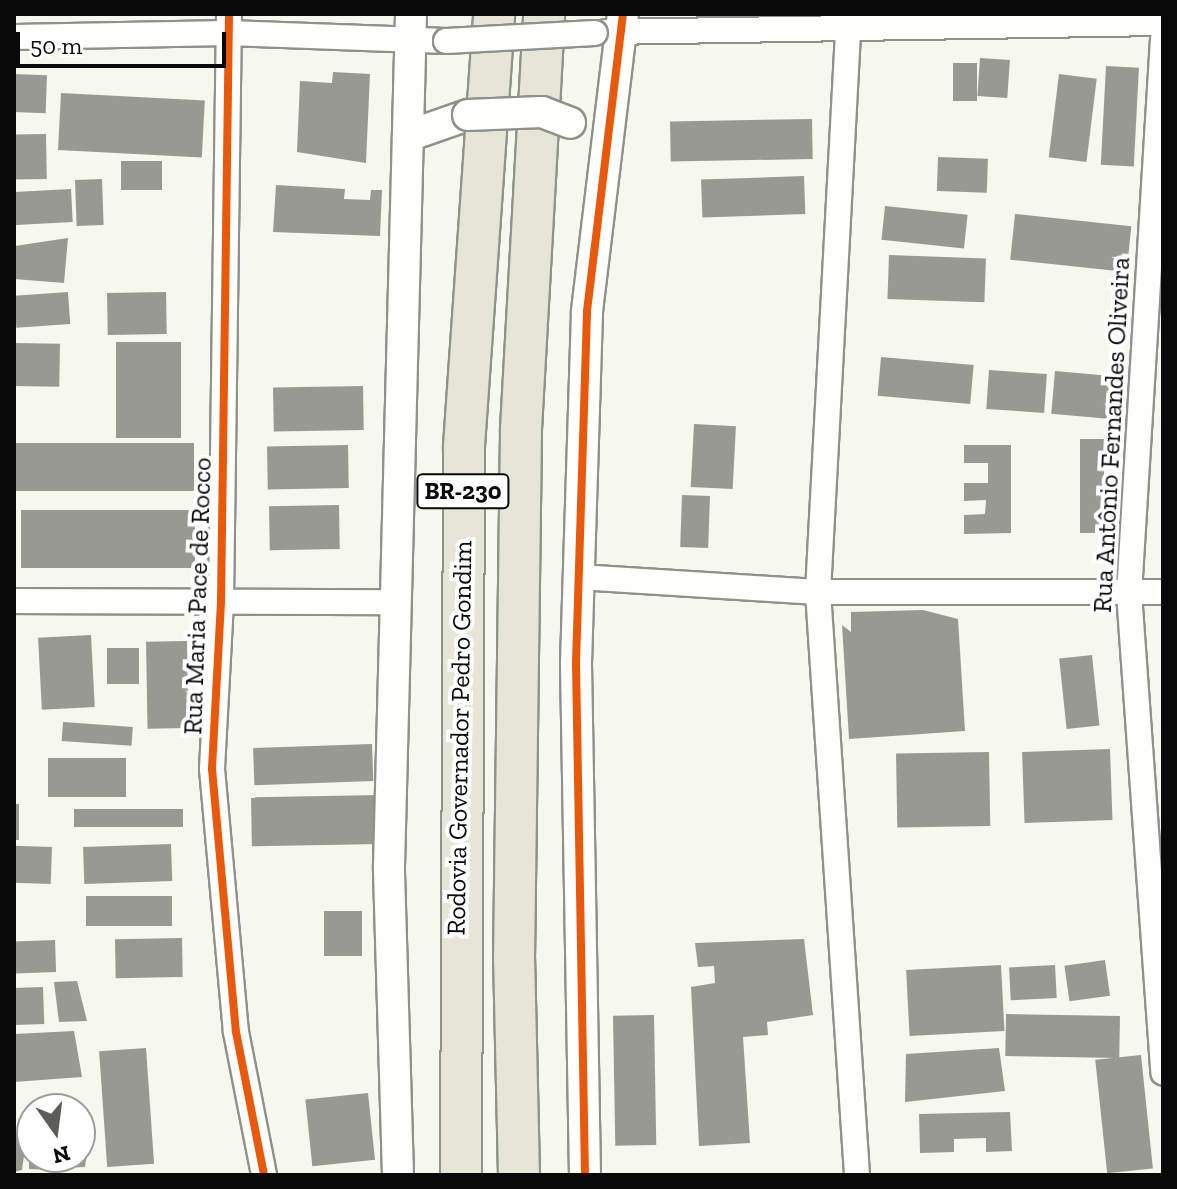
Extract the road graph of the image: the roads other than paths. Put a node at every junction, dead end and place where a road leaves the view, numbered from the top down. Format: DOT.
graph roads {
  1 [pos="494,14"];
  2 [pos="544,14"];
  3 [pos="848,19"];
  4 [pos="1163,23"];
  5 [pos="228,24"];
  6 [pos="613,26"];
  7 [pos="409,27"];
  8 [pos="14,37"];
  9 [pos="1163,39"];
  10 [pos="408,136"];
  11 [pos="607,152"];
  12 [pos="579,577"];
  13 [pos="818,592"];
  14 [pos="1163,592"];
  15 [pos="1129,593"];
  16 [pos="14,601"];
  17 [pos="221,602"];
  18 [pos="393,602"];
  19 [pos="1163,1073"];
  20 [pos="264,1175"];
  21 [pos="398,1175"];
  22 [pos="461,1175"];
  23 [pos="519,1175"];
  24 [pos="585,1175"];
  25 [pos="857,1175"];
  1 -- 22 [label="highway, Rodovia Governador Pedro Gondim / BR-230"];
  2 -- 23 [label="highway, BR-230"];
  3 -- 4 [label="street"];
  3 -- 6 [label="street"];
  3 -- 13 [label="street"];
  5 -- 7 [label="street"];
  5 -- 8 [label="street"];
  5 -- 17 [label="street, Rua Maria Pace de Rocco"];
  6 -- 7 [label="street, bridge"];
  6 -- 11 [label="street"];
  7 -- 10 [label="street"];
  9 -- 15 [label="street, Rua Antônio Fernandes Oliveira"];
  10 -- 11 [label="street, bridge"];
  10 -- 18 [label="street"];
  11 -- 12 [label="street"];
  12 -- 13 [label="street"];
  12 -- 24 [label="street"];
  13 -- 15 [label="street"];
  13 -- 25 [label="street"];
  14 -- 15 [label="street"];
  15 -- 19 [label="street, Rua Antônio Fernandes Oliveira"];
  16 -- 17 [label="street"];
  17 -- 18 [label="street"];
  17 -- 20 [label="street, Rua Maria Pace de Rocco"];
  18 -- 21 [label="street"];
}
